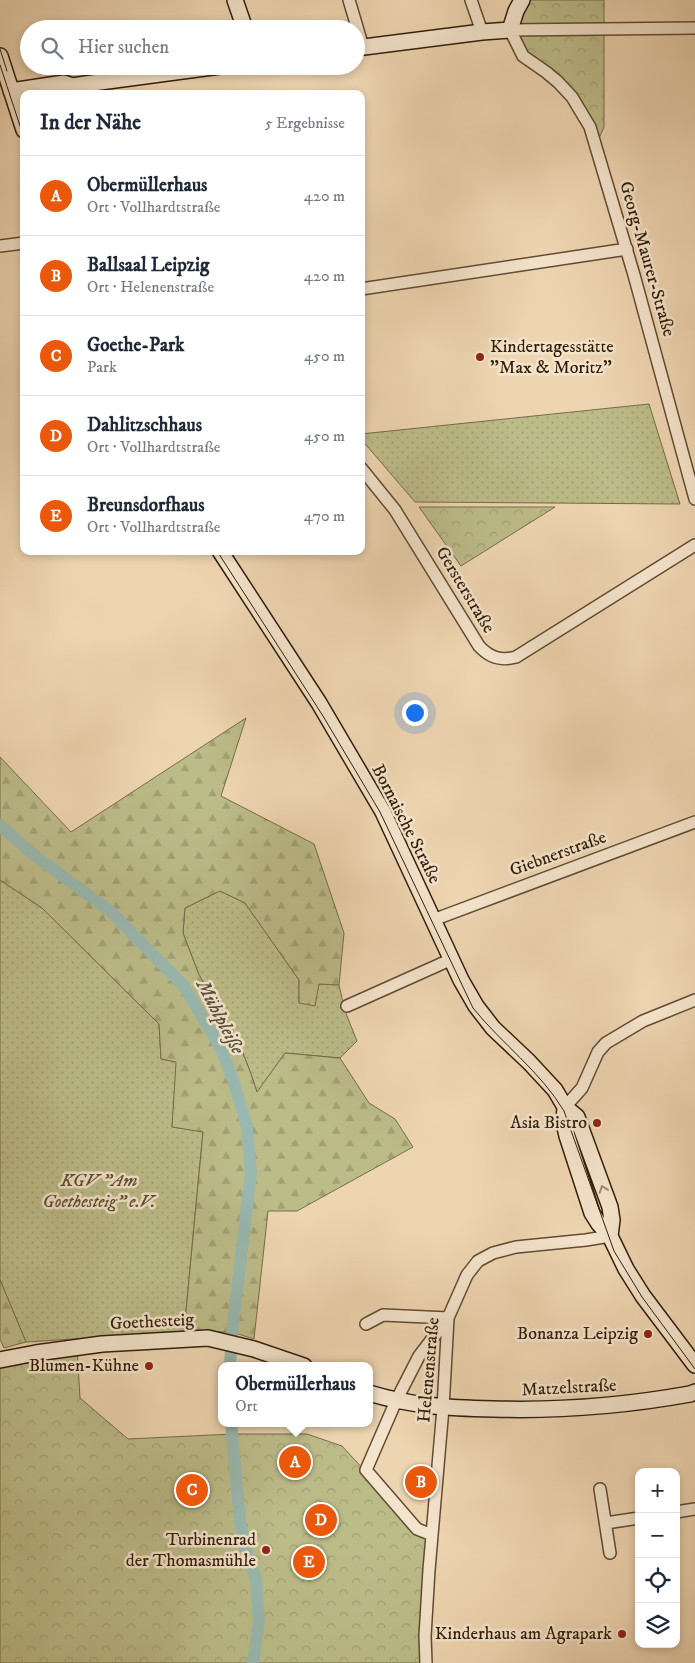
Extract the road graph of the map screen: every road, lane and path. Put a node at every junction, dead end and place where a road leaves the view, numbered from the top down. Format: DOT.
graph roads {
  1 [pos="235,0"];
  2 [pos="349,0"];
  3 [pos="471,0"];
  4 [pos="522,0"];
  5 [pos="241,20"];
  6 [pos="354,20"];
  7 [pos="695,28"];
  8 [pos="510,30"];
  9 [pos="482,32"];
  10 [pos="365,47"];
  11 [pos="0,56"];
  12 [pos="153,75"];
  13 [pos="72,86"];
  14 [pos="23,90"];
  15 [pos="67,90"];
  16 [pos="11,92"];
  17 [pos="20,118"];
  18 [pos="20,244"];
  19 [pos="0,246"];
  20 [pos="627,250"];
  21 [pos="365,288"];
  22 [pos="365,473"];
  23 [pos="695,498"];
  24 [pos="695,545"];
  25 [pos="223,555"];
  26 [pos="695,822"];
  27 [pos="433,920"];
  28 [pos="452,959"];
  29 [pos="695,1000"];
  30 [pos="347,1006"];
  31 [pos="565,1107"];
  32 [pos="610,1236"];
  33 [pos="448,1318"];
  34 [pos="366,1324"];
  35 [pos="0,1360"];
  36 [pos="292,1362"];
  37 [pos="695,1365"];
  38 [pos="695,1392"];
  39 [pos="373,1394"];
  40 [pos="396,1401"];
  41 [pos="444,1408"];
  42 [pos="600,1489"];
  43 [pos="695,1509"];
  44 [pos="680,1511"];
  45 [pos="635,1519"];
  46 [pos="606,1523"];
  47 [pos="432,1535"];
  48 [pos="610,1553"];
  49 [pos="426,1663"];
  1 -- 5 [label="main road"];
  2 -- 6 [label="street"];
  3 -- 9 [label="street"];
  4 -- 8 [label="main road"];
  7 -- 8 [label="street"];
  8 -- 9 [label="main road"];
  8 -- 20 [label="street, Georg-Maurer-Straße"];
  9 -- 10 [label="main road"];
  11 -- 16 [label="main road"];
  12 -- 13 [label="main road"];
  13 -- 14 [label="main road"];
  13 -- 15 [label="main road"];
  16 -- 17 [label="main road"];
  18 -- 19 [label="street"];
  20 -- 21 [label="street"];
  20 -- 23 [label="street, Georg-Maurer-Straße"];
  22 -- 24 [label="street, Gersterstraße"];
  25 -- 27 [label="main road, Bornaische Straße"];
  26 -- 27 [label="street, Giebnerstraße"];
  27 -- 28 [label="main road, Bornaische Straße"];
  28 -- 30 [label="street"];
  28 -- 31 [label="main road, Bornaische Straße"];
  29 -- 31 [label="street"];
  31 -- 32 [label="main road, Bornaische Straße"];
  32 -- 33 [label="street, Helenenstraße"];
  32 -- 37 [label="main road, Bornaische Straße"];
  33 -- 34 [label="street"];
  33 -- 40 [label="street"];
  33 -- 41 [label="street, Helenenstraße"];
  35 -- 36 [label="main road, Goethesteig"];
  38 -- 41 [label="main road, Matzelstraße"];
  39 -- 40 [label="main road"];
  40 -- 41 [label="main road"];
  40 -- 47 [label="street"];
  41 -- 47 [label="street, Helenenstraße"];
  42 -- 46 [label="street"];
  43 -- 44 [label="street"];
  45 -- 46 [label="street"];
  46 -- 48 [label="street"];
  47 -- 49 [label="street, Helenenstraße"];
}
